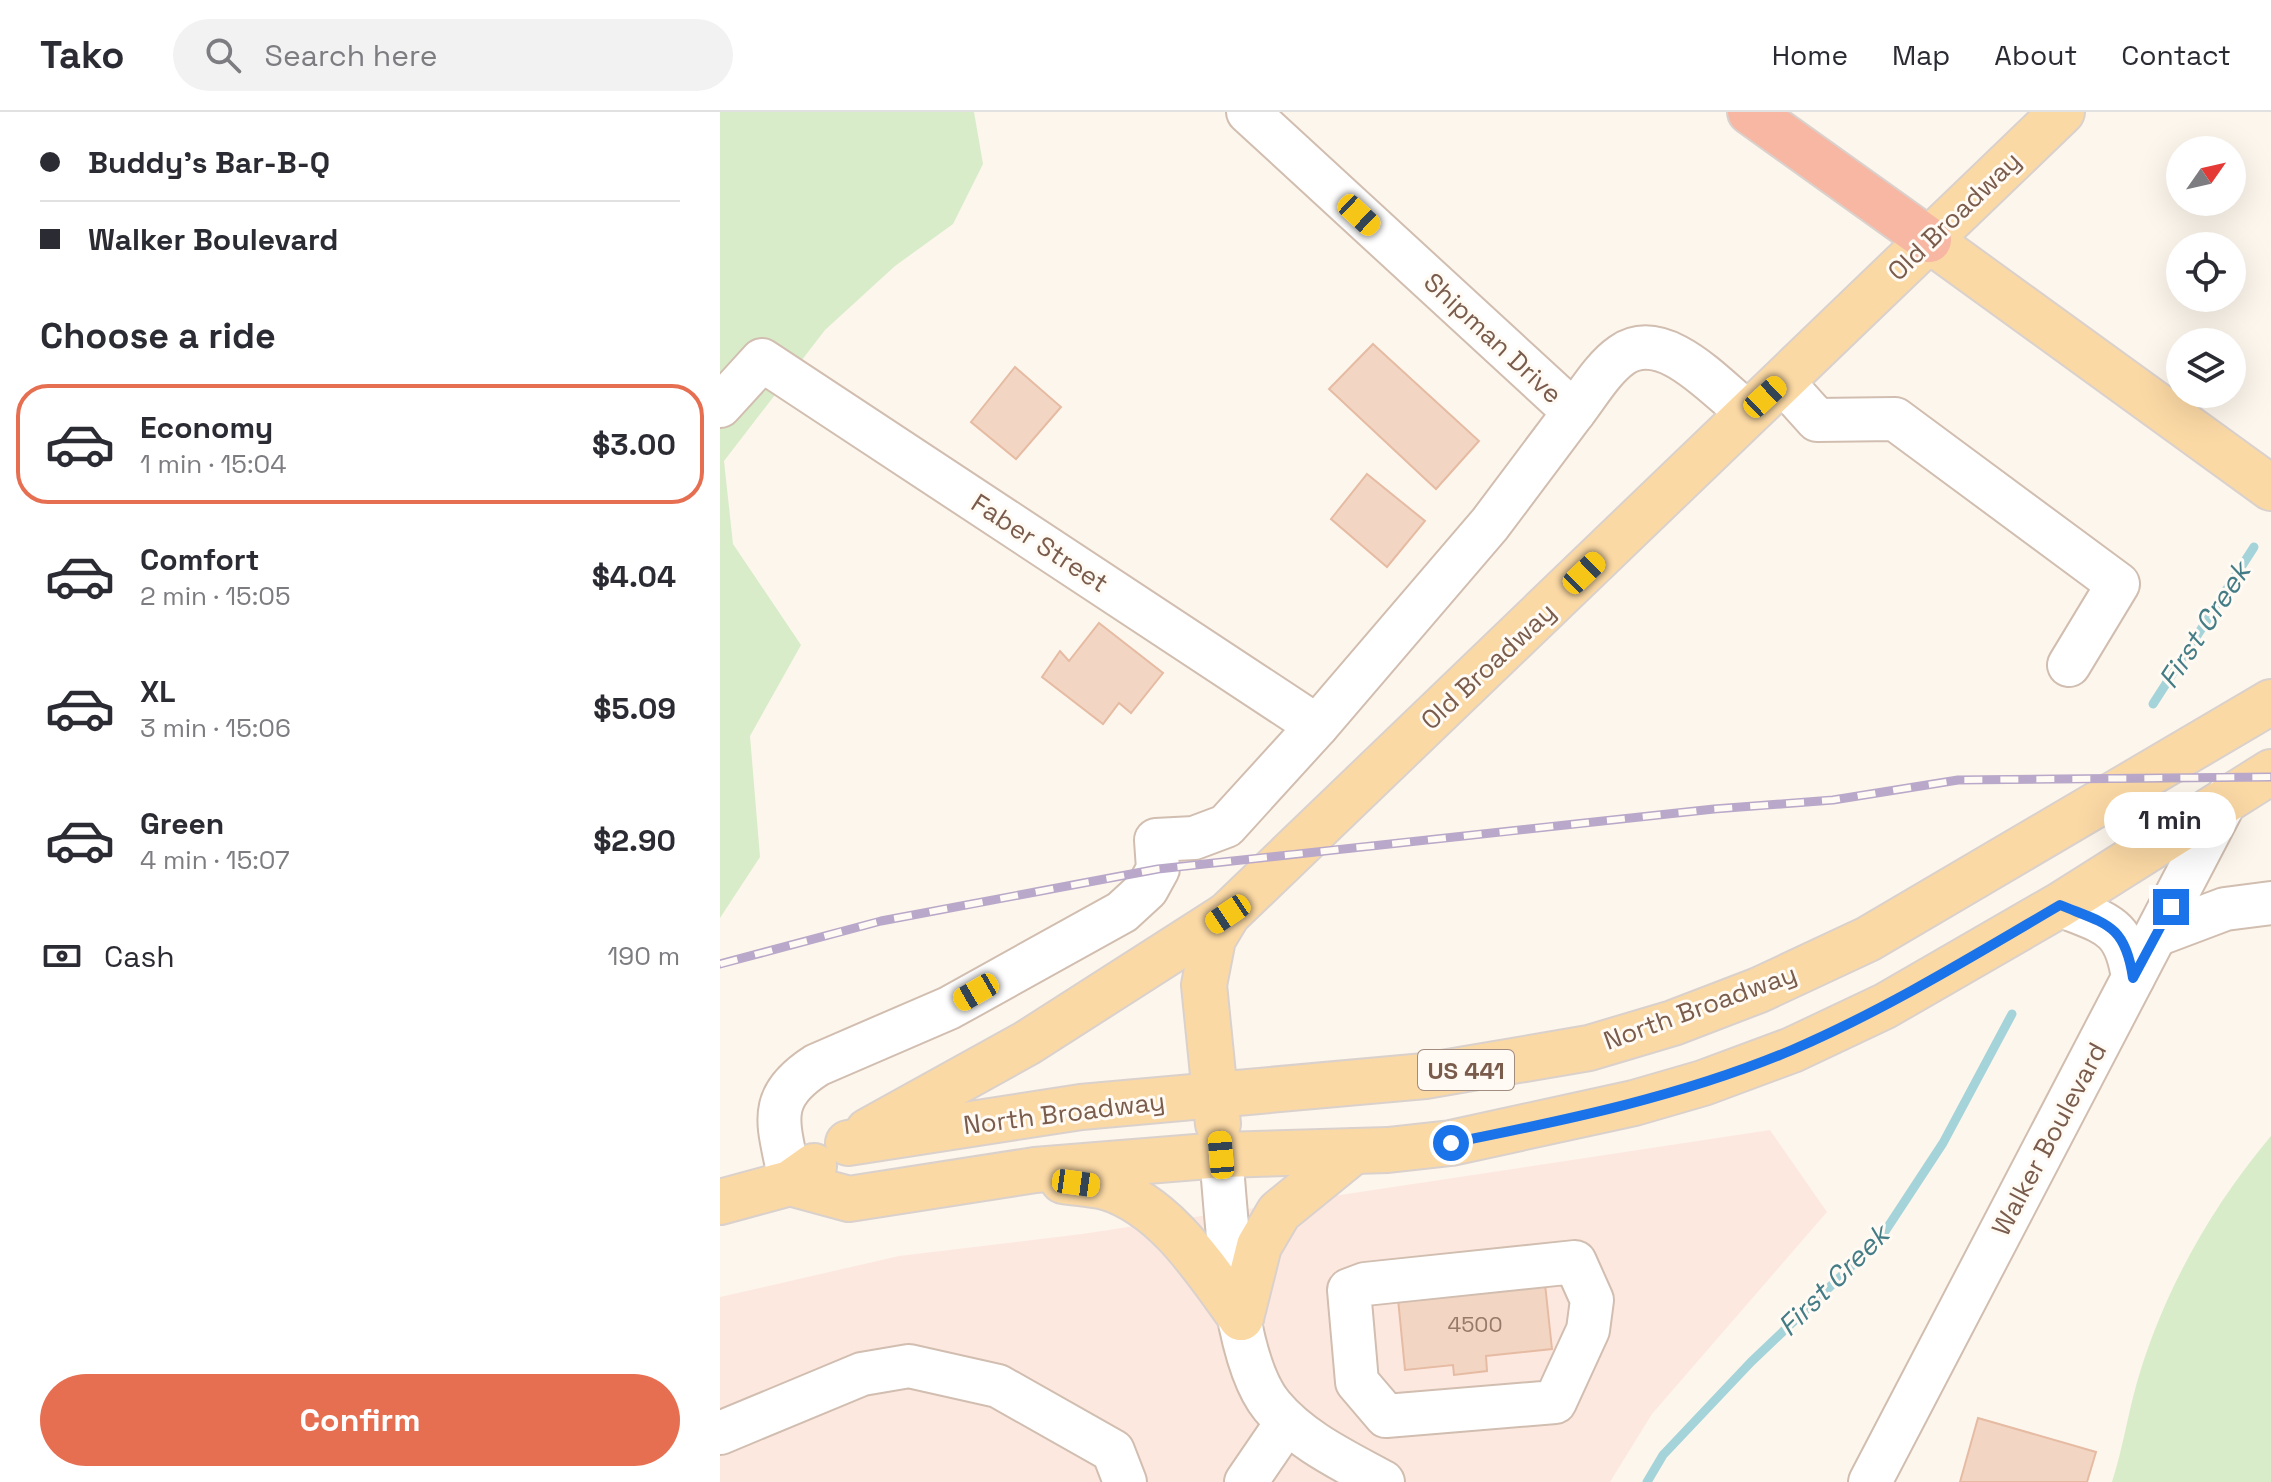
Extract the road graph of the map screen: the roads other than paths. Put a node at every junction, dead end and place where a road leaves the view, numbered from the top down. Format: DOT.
graph roads {
  1 [pos="1248,112"];
  2 [pos="1750,112"];
  3 [pos="2062,112"];
  4 [pos="1929,240"];
  5 [pos="1782,381"];
  6 [pos="720,406"];
  7 [pos="1574,412"];
  8 [pos="1748,413"];
  9 [pos="2271,488"];
  10 [pos="2069,665"];
  11 [pos="2271,702"];
  12 [pos="1317,726"];
  13 [pos="2271,772"];
  14 [pos="2228,796"];
  15 [pos="2271,903"];
  16 [pos="2060,905"];
  17 [pos="1228,914"];
  18 [pos="2156,935"];
  19 [pos="2133,978"];
  20 [pos="1216,1097"];
  21 [pos="848,1143"];
  22 [pos="1354,1151"];
  23 [pos="1221,1155"];
  24 [pos="1013,1174"];
  25 [pos="790,1183"];
  26 [pos="720,1202"];
  27 [pos="1241,1318"];
  28 [pos="1386,1416"];
  29 [pos="1287,1422"];
  30 [pos="720,1433"];
  31 [pos="1374,1477"];
  32 [pos="1125,1482"];
  33 [pos="1246,1482"];
  34 [pos="1870,1482"];
  1 -- 7 [label="street, Shipman Drive"];
  2 -- 4 [label="highway"];
  3 -- 4 [label="main road, Old Broadway"];
  4 -- 5 [label="main road, Old Broadway"];
  4 -- 9 [label="main road"];
  5 -- 8 [label="main road, Old Broadway"];
  5 -- 10 [label="street"];
  6 -- 12 [label="street, Faber Street"];
  7 -- 8 [label="street, Shipman Drive"];
  7 -- 12 [label="street"];
  8 -- 17 [label="main road, Old Broadway"];
  11 -- 20 [label="main road, North Broadway / US 441"];
  12 -- 25 [label="street"];
  13 -- 14 [label="main road, North Broadway"];
  14 -- 16 [label="main road, North Broadway"];
  14 -- 18 [label="street, Walker Boulevard"];
  15 -- 18 [label="street"];
  16 -- 19 [label="street"];
  16 -- 22 [label="main road, North Broadway"];
  17 -- 20 [label="main road, Old Broadway"];
  17 -- 21 [label="main road"];
  18 -- 19 [label="street, Walker Boulevard"];
  19 -- 34 [label="street, Walker Boulevard"];
  20 -- 21 [label="main road, North Broadway / US 441"];
  20 -- 23 [label="main road, Old Broadway"];
  21 -- 25 [label="main road, North Broadway / US 441"];
  22 -- 23 [label="main road, North Broadway"];
  22 -- 27 [label="main road"];
  23 -- 24 [label="main road, North Broadway"];
  23 -- 27 [label="street"];
  24 -- 25 [label="main road, North Broadway"];
  24 -- 27 [label="main road"];
  25 -- 26 [label="main road, North Broadway / US 441"];
  27 -- 29 [label="street"];
  28 -- 28 [label="street"];
  28 -- 31 [label="street"];
  29 -- 31 [label="street"];
  29 -- 33 [label="street"];
  30 -- 32 [label="street"];
}
